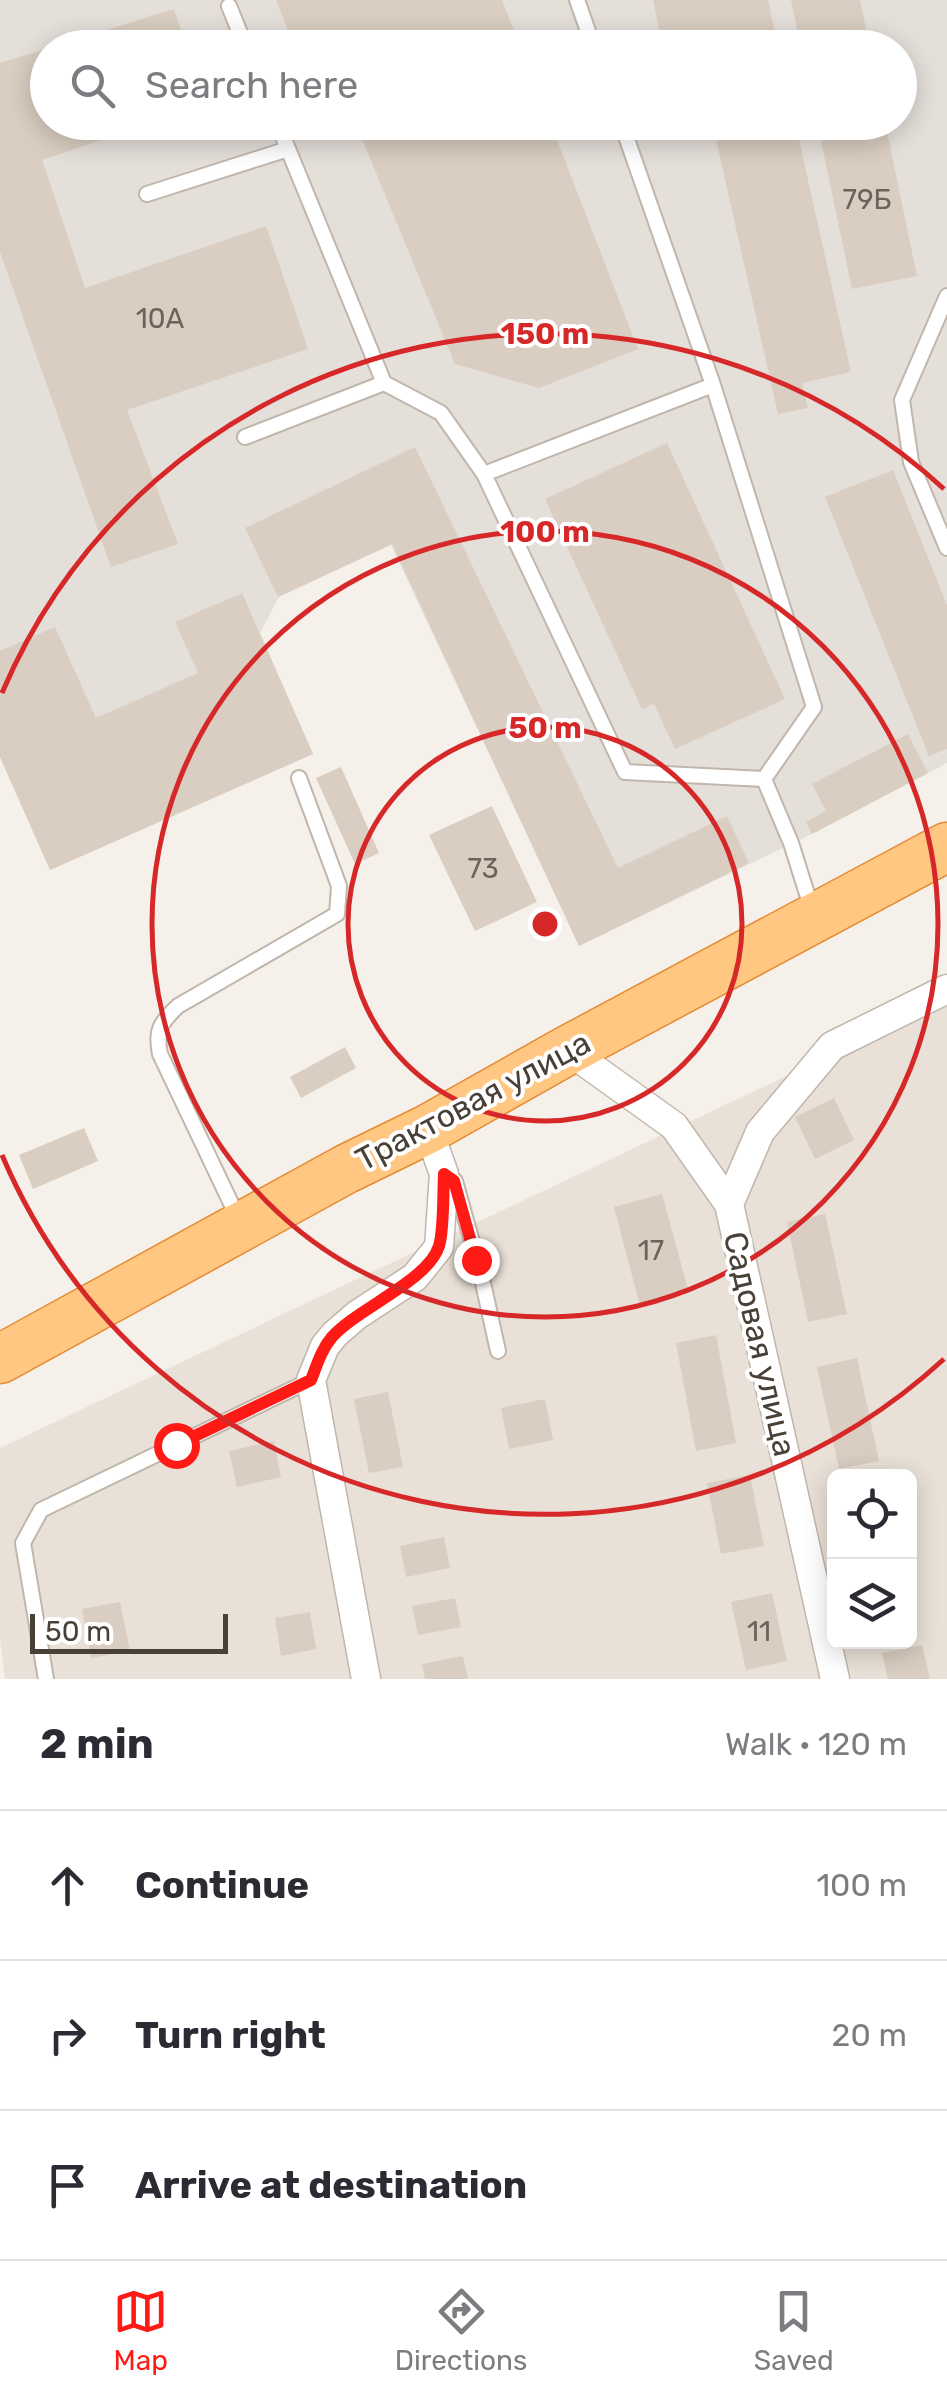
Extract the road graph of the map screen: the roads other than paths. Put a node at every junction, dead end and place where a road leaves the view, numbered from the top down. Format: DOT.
graph roads {
  1 [pos="577,0"];
  2 [pos="229,6"];
  3 [pos="239,30"];
  4 [pos="588,30"];
  5 [pos="284,140"];
  6 [pos="626,140"];
  7 [pos="288,149"];
  8 [pos="148,194"];
  9 [pos="947,296"];
  10 [pos="384,383"];
  11 [pos="713,385"];
  12 [pos="244,436"];
  13 [pos="484,474"];
  14 [pos="947,548"];
  15 [pos="299,778"];
  16 [pos="764,779"];
  17 [pos="947,847"];
  18 [pos="815,918"];
  19 [pos="947,989"];
  20 [pos="568,1050"];
  21 [pos="428,1129"];
  22 [pos="444,1174"];
  23 [pos="729,1204"];
  24 [pos="242,1226"];
  25 [pos="498,1351"];
  26 [pos="0,1359"];
  27 [pos="311,1380"];
  28 [pos="46,1679"];
  29 [pos="366,1679"];
  30 [pos="835,1679"];
  1 -- 4 [label="lane"];
  2 -- 3 [label="lane"];
  5 -- 7 [label="lane"];
  6 -- 11 [label="lane"];
  7 -- 8 [label="lane"];
  7 -- 10 [label="lane"];
  9 -- 14 [label="lane"];
  10 -- 12 [label="lane"];
  10 -- 13 [label="lane"];
  11 -- 13 [label="lane"];
  11 -- 16 [label="lane"];
  13 -- 16 [label="lane"];
  15 -- 24 [label="lane"];
  16 -- 18 [label="lane"];
  17 -- 18 [label="highway, Трактовая улица"];
  18 -- 20 [label="highway, Трактовая улица"];
  19 -- 23 [label="street, Садовая улица"];
  20 -- 21 [label="highway, Трактовая улица"];
  20 -- 23 [label="street"];
  21 -- 22 [label="street"];
  21 -- 24 [label="highway, Трактовая улица"];
  22 -- 25 [label="lane"];
  22 -- 27 [label="street"];
  23 -- 30 [label="street, Садовая улица"];
  24 -- 26 [label="highway, Трактовая улица"];
  27 -- 28 [label="lane"];
  27 -- 29 [label="street"];
}
